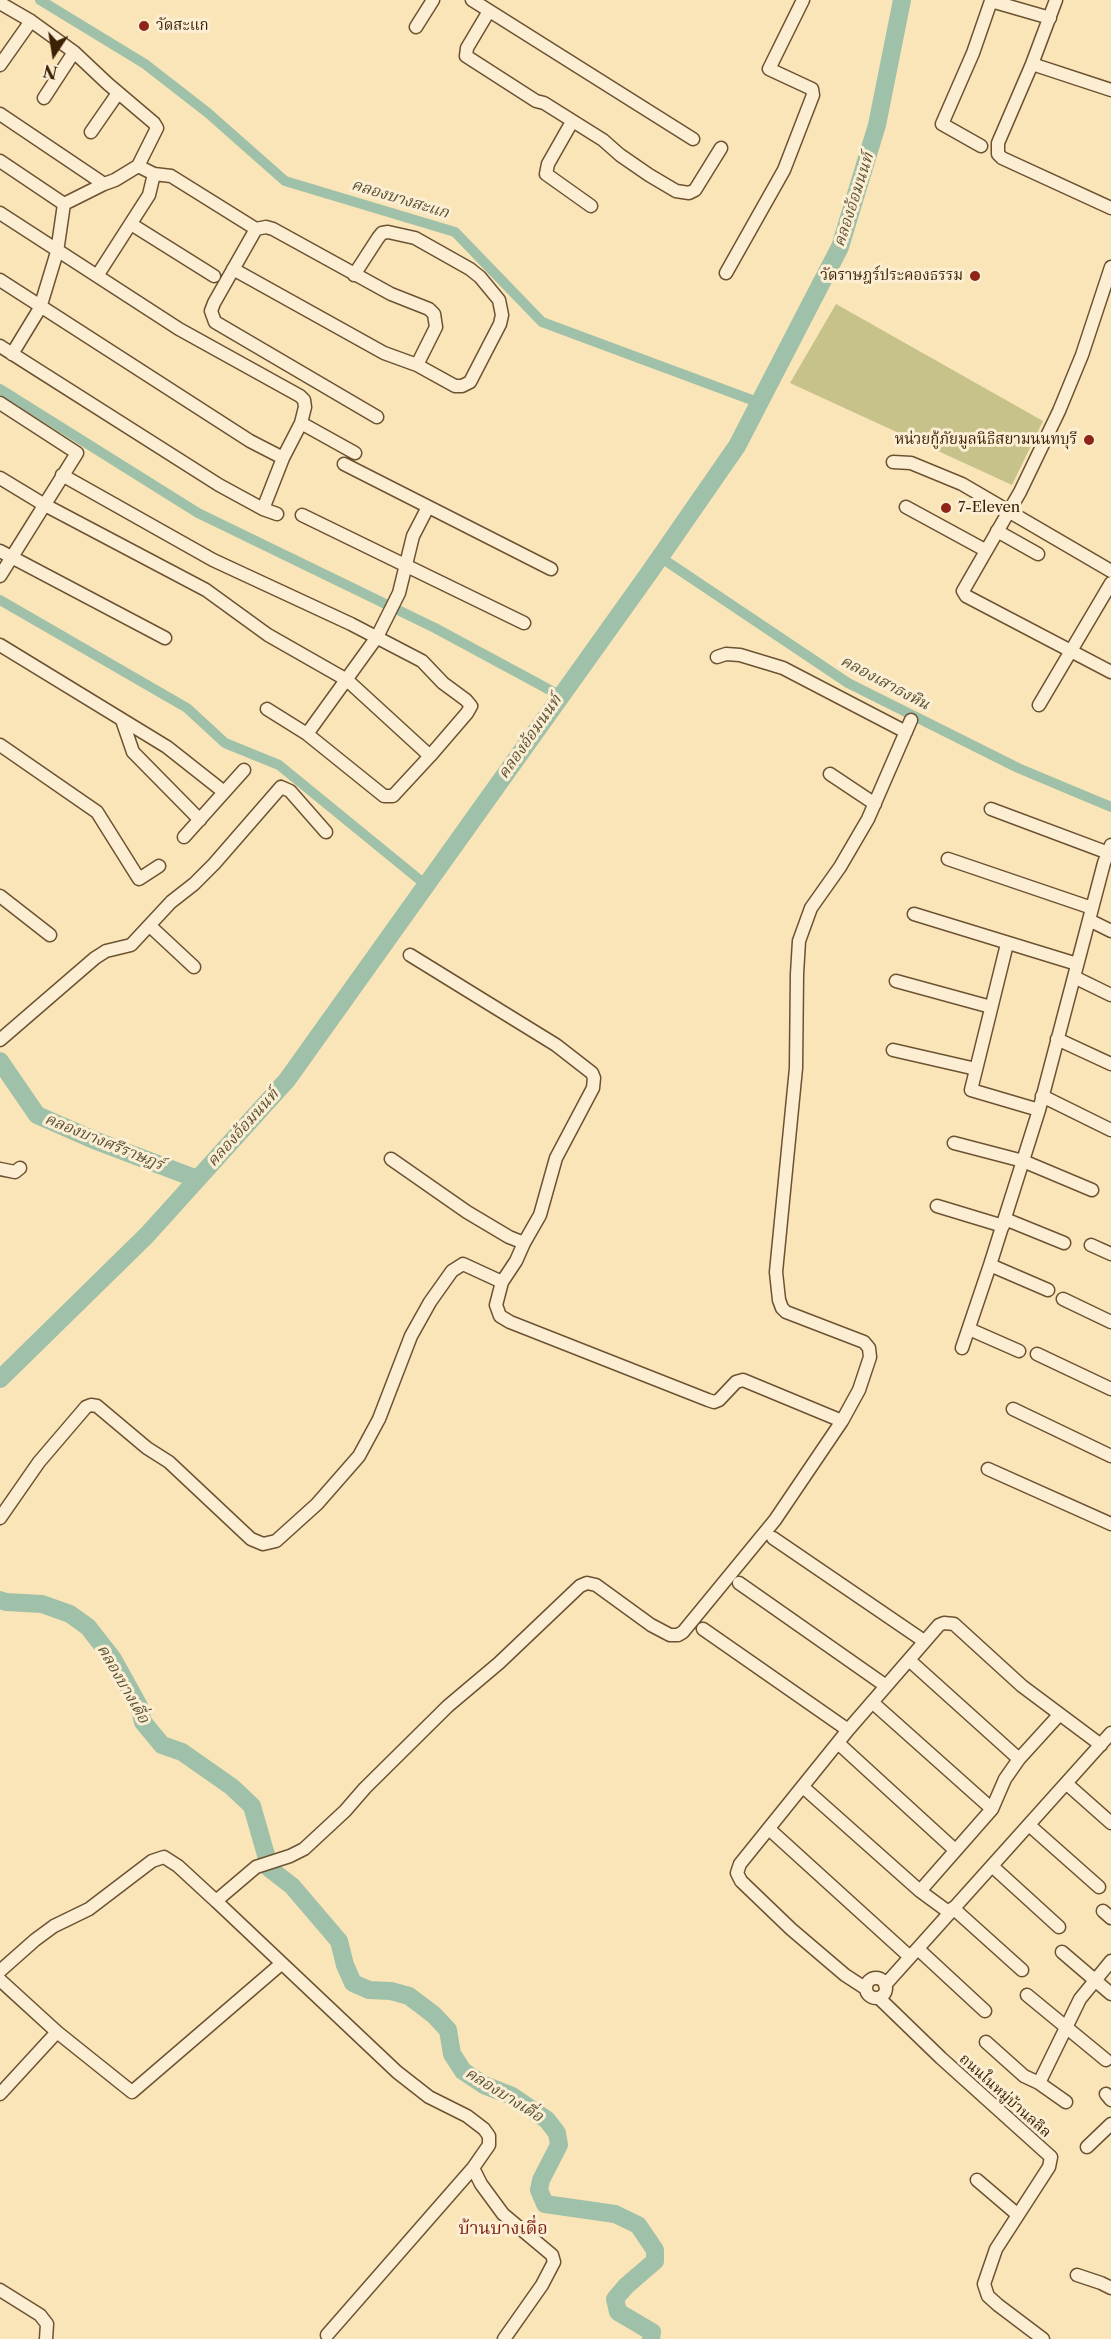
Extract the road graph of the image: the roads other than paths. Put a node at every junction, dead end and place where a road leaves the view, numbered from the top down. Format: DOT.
graph roads {
  1 [pos="433,0"];
  2 [pos="472,0"];
  3 [pos="803,0"];
  4 [pos="1056,0"];
  5 [pos="0,3"];
  6 [pos="489,11"];
  7 [pos="1050,18"];
  8 [pos="31,21"];
  9 [pos="417,27"];
  10 [pos="74,52"];
  11 [pos="1032,64"];
  12 [pos="0,65"];
  13 [pos="1111,90"];
  14 [pos="118,93"];
  15 [pos="44,98"];
  16 [pos="536,101"];
  17 [pos="0,114"];
  18 [pos="569,127"];
  19 [pos="90,132"];
  20 [pos="693,139"];
  21 [pos="981,146"];
  22 [pos="721,148"];
  23 [pos="620,155"];
  24 [pos="0,161"];
  25 [pos="138,166"];
  26 [pos="154,174"];
  27 [pos="104,184"];
  28 [pos="64,204"];
  29 [pos="591,206"];
  30 [pos="1111,208"];
  31 [pos="0,213"];
  32 [pos="131,224"];
  33 [pos="256,229"];
  34 [pos="57,252"];
  35 [pos="1111,267"];
  36 [pos="233,269"];
  37 [pos="726,273"];
  38 [pos="354,275"];
  39 [pos="97,276"];
  40 [pos="214,276"];
  41 [pos="0,280"];
  42 [pos="1108,288"];
  43 [pos="40,308"];
  44 [pos="0,346"];
  45 [pos="12,354"];
  46 [pos="417,365"];
  47 [pos="0,403"];
  48 [pos="377,417"];
  49 [pos="301,423"];
  50 [pos="355,453"];
  51 [pos="282,458"];
  52 [pos="892,462"];
  53 [pos="344,464"];
  54 [pos="62,474"];
  55 [pos="0,478"];
  56 [pos="43,504"];
  57 [pos="428,507"];
  58 [pos="906,507"];
  59 [pos="263,509"];
  60 [pos="1010,510"];
  61 [pos="277,514"];
  62 [pos="302,515"];
  63 [pos="997,531"];
  64 [pos="985,550"];
  65 [pos="5,554"];
  66 [pos="1038,554"];
  67 [pos="407,566"];
  68 [pos="551,569"];
  69 [pos="1111,571"];
  70 [pos="0,576"];
  71 [pos="1111,583"];
  72 [pos="524,623"];
  73 [pos="377,637"];
  74 [pos="165,638"];
  75 [pos="0,645"];
  76 [pos="1072,651"];
  77 [pos="717,657"];
  78 [pos="1111,672"];
  79 [pos="347,680"];
  80 [pos="1039,705"];
  81 [pos="267,709"];
  82 [pos="122,720"];
  83 [pos="911,720"];
  84 [pos="906,732"];
  85 [pos="307,734"];
  86 [pos="0,745"];
  87 [pos="430,756"];
  88 [pos="244,770"];
  89 [pos="830,774"];
  90 [pos="224,792"];
  91 [pos="875,804"];
  92 [pos="991,809"];
  93 [pos="200,820"];
  94 [pos="327,832"];
  95 [pos="184,837"];
  96 [pos="1110,851"];
  97 [pos="948,859"];
  98 [pos="159,866"];
  99 [pos="0,896"];
  100 [pos="914,914"];
  101 [pos="1091,914"];
  102 [pos="150,926"];
  103 [pos="1111,931"];
  104 [pos="50,935"];
  105 [pos="1007,944"];
  106 [pos="410,955"];
  107 [pos="1077,964"];
  108 [pos="194,967"];
  109 [pos="1074,977"];
  110 [pos="896,981"];
  111 [pos="1111,995"];
  112 [pos="991,1007"];
  113 [pos="1058,1039"];
  114 [pos="0,1040"];
  115 [pos="893,1050"];
  116 [pos="1111,1064"];
  117 [pos="976,1069"];
  118 [pos="1042,1096"];
  119 [pos="1039,1110"];
  120 [pos="1111,1130"];
  121 [pos="954,1143"];
  122 [pos="391,1160"];
  123 [pos="1023,1161"];
  124 [pos="20,1168"];
  125 [pos="0,1169"];
  126 [pos="1092,1190"];
  127 [pos="937,1206"];
  128 [pos="1004,1222"];
  129 [pos="524,1243"];
  130 [pos="1064,1243"];
  131 [pos="1091,1245"];
  132 [pos="1111,1254"];
  133 [pos="990,1265"];
  134 [pos="502,1282"];
  135 [pos="1048,1290"];
  136 [pos="1063,1299"];
  137 [pos="1111,1322"];
  138 [pos="969,1329"];
  139 [pos="962,1348"];
  140 [pos="1019,1351"];
  141 [pos="1037,1354"];
  142 [pos="1111,1389"];
  143 [pos="1013,1409"];
  144 [pos="842,1420"];
  145 [pos="1111,1456"];
  146 [pos="987,1469"];
  147 [pos="0,1518"];
  148 [pos="1111,1524"];
  149 [pos="773,1538"];
  150 [pos="739,1583"];
  151 [pos="703,1629"];
  152 [pos="924,1641"];
  153 [pos="909,1660"];
  154 [pos="886,1686"];
  155 [pos="872,1702"];
  156 [pos="1059,1715"];
  157 [pos="848,1730"];
  158 [pos="1107,1741"];
  159 [pos="838,1743"];
  160 [pos="1019,1759"];
  161 [pos="1067,1784"];
  162 [pos="803,1787"];
  163 [pos="992,1809"];
  164 [pos="1111,1824"];
  165 [pos="1029,1825"];
  166 [pos="769,1829"];
  167 [pos="956,1850"];
  168 [pos="992,1866"];
  169 [pos="1099,1887"];
  170 [pos="920,1891"];
  171 [pos="216,1901"];
  172 [pos="952,1910"];
  173 [pos="1059,1927"];
  174 [pos="1062,1952"];
  175 [pos="914,1953"];
  176 [pos="1111,1961"];
  177 [pos="281,1964"];
  178 [pos="1022,1970"];
  179 [pos="0,1971"];
  180 [pos="0,1980"];
  181 [pos="1094,1980"];
  182 [pos="885,1985"];
  183 [pos="865,1988"];
  184 [pos="1111,1994"];
  185 [pos="1027,1995"];
  186 [pos="879,1998"];
  187 [pos="985,2011"];
  188 [pos="1065,2029"];
  189 [pos="57,2032"];
  190 [pos="986,2042"];
  191 [pos="1106,2060"];
  192 [pos="1039,2083"];
  193 [pos="0,2094"];
  194 [pos="1066,2102"];
  195 [pos="1111,2124"];
  196 [pos="1087,2147"];
  197 [pos="473,2169"];
  198 [pos="977,2180"];
  199 [pos="1018,2215"];
  200 [pos="1077,2275"];
  201 [pos="1111,2288"];
  202 [pos="0,2290"];
  203 [pos="327,2335"];
  204 [pos="46,2339"];
  205 [pos="504,2339"];
  206 [pos="1043,2339"];
  1 -- 9 [label="street"];
  2 -- 6 [label="street"];
  3 -- 37 [label="street"];
  4 -- 7 [label="street"];
  5 -- 8 [label="street"];
  6 -- 16 [label="street"];
  6 -- 20 [label="street"];
  7 -- 11 [label="street"];
  7 -- 21 [label="street"];
  8 -- 10 [label="street"];
  8 -- 12 [label="street"];
  10 -- 14 [label="street"];
  10 -- 15 [label="street"];
  11 -- 13 [label="street"];
  11 -- 30 [label="street"];
  14 -- 19 [label="street"];
  14 -- 25 [label="street"];
  16 -- 18 [label="street"];
  16 -- 23 [label="street"];
  17 -- 27 [label="street"];
  18 -- 23 [label="street"];
  18 -- 29 [label="street"];
  22 -- 23 [label="street"];
  24 -- 28 [label="street"];
  25 -- 26 [label="street"];
  25 -- 27 [label="street"];
  26 -- 32 [label="street"];
  26 -- 33 [label="street"];
  27 -- 28 [label="street"];
  28 -- 34 [label="street"];
  31 -- 34 [label="street"];
  32 -- 39 [label="street"];
  32 -- 40 [label="street"];
  33 -- 36 [label="street"];
  33 -- 38 [label="street"];
  34 -- 39 [label="street"];
  34 -- 43 [label="street"];
  35 -- 42 [label="street"];
  36 -- 46 [label="street"];
  36 -- 48 [label="street"];
  38 -- 46 [label="street"];
  38 -- 46 [label="street"];
  39 -- 49 [label="street"];
  41 -- 43 [label="street"];
  42 -- 60 [label="street"];
  43 -- 45 [label="street"];
  43 -- 51 [label="street"];
  44 -- 45 [label="street"];
  45 -- 59 [label="street"];
  47 -- 54 [label="street"];
  49 -- 50 [label="street"];
  49 -- 51 [label="street"];
  51 -- 59 [label="street"];
  52 -- 60 [label="street"];
  53 -- 57 [label="street"];
  54 -- 56 [label="street"];
  54 -- 73 [label="street"];
  55 -- 56 [label="street"];
  56 -- 65 [label="street"];
  56 -- 79 [label="street"];
  57 -- 67 [label="street"];
  57 -- 68 [label="street"];
  58 -- 64 [label="street"];
  59 -- 61 [label="street"];
  60 -- 63 [label="street"];
  60 -- 69 [label="street"];
  62 -- 67 [label="street"];
  63 -- 64 [label="street"];
  63 -- 66 [label="street"];
  64 -- 76 [label="street"];
  65 -- 70 [label="street"];
  65 -- 74 [label="street"];
  67 -- 72 [label="street"];
  67 -- 73 [label="street"];
  71 -- 76 [label="street"];
  73 -- 79 [label="street"];
  73 -- 87 [label="street"];
  75 -- 82 [label="street"];
  76 -- 78 [label="street"];
  76 -- 80 [label="street"];
  77 -- 84 [label="street"];
  79 -- 85 [label="street"];
  79 -- 87 [label="street"];
  81 -- 85 [label="street"];
  82 -- 90 [label="street"];
  82 -- 93 [label="street"];
  83 -- 84 [label="street"];
  84 -- 91 [label="street"];
  85 -- 87 [label="street"];
  86 -- 98 [label="street"];
  88 -- 90 [label="street"];
  89 -- 91 [label="street"];
  90 -- 93 [label="street"];
  91 -- 144 [label="street"];
  92 -- 96 [label="street"];
  93 -- 95 [label="street"];
  94 -- 102 [label="street"];
  96 -- 101 [label="street"];
  97 -- 101 [label="street"];
  99 -- 104 [label="street"];
  100 -- 105 [label="street"];
  101 -- 103 [label="street"];
  101 -- 107 [label="street"];
  102 -- 108 [label="street"];
  102 -- 114 [label="street"];
  105 -- 107 [label="street"];
  105 -- 112 [label="street"];
  106 -- 129 [label="street"];
  107 -- 109 [label="street"];
  109 -- 111 [label="street"];
  109 -- 113 [label="street"];
  110 -- 112 [label="street"];
  112 -- 117 [label="street"];
  113 -- 116 [label="street"];
  113 -- 118 [label="street"];
  115 -- 117 [label="street"];
  117 -- 119 [label="street"];
  118 -- 119 [label="street"];
  118 -- 120 [label="street"];
  119 -- 123 [label="street"];
  121 -- 123 [label="street"];
  122 -- 129 [label="street"];
  123 -- 126 [label="street"];
  123 -- 128 [label="street"];
  124 -- 125 [label="street"];
  127 -- 128 [label="street"];
  128 -- 130 [label="street"];
  128 -- 133 [label="street"];
  129 -- 134 [label="street"];
  131 -- 132 [label="street"];
  133 -- 135 [label="street"];
  133 -- 138 [label="street"];
  134 -- 144 [label="street"];
  134 -- 147 [label="street"];
  136 -- 137 [label="street"];
  138 -- 139 [label="street"];
  138 -- 140 [label="street"];
  141 -- 142 [label="street"];
  143 -- 145 [label="street"];
  144 -- 171 [label="street"];
  146 -- 148 [label="street"];
  149 -- 152 [label="street"];
  150 -- 154 [label="street"];
  151 -- 157 [label="street"];
  152 -- 153 [label="street"];
  152 -- 156 [label="street"];
  153 -- 154 [label="street"];
  153 -- 160 [label="street"];
  154 -- 155 [label="street"];
  155 -- 157 [label="street"];
  155 -- 163 [label="street"];
  156 -- 158 [label="street"];
  156 -- 160 [label="street"];
  157 -- 159 [label="street"];
  158 -- 161 [label="street"];
  159 -- 162 [label="street"];
  159 -- 167 [label="street"];
  160 -- 163 [label="street"];
  161 -- 164 [label="street"];
  161 -- 165 [label="street"];
  162 -- 166 [label="street"];
  162 -- 170 [label="street"];
  163 -- 167 [label="street"];
  165 -- 168 [label="street"];
  165 -- 169 [label="street"];
  166 -- 175 [label="street"];
  166 -- 183 [label="street"];
  167 -- 170 [label="street"];
  168 -- 172 [label="street"];
  168 -- 173 [label="street"];
  170 -- 172 [label="street"];
  171 -- 177 [label="street"];
  171 -- 179 [label="street"];
  172 -- 175 [label="street"];
  172 -- 178 [label="street"];
  174 -- 181 [label="street"];
  175 -- 182 [label="street"];
  175 -- 187 [label="street"];
  176 -- 181 [label="street"];
  177 -- 189 [label="street"];
  177 -- 197 [label="street"];
  180 -- 189 [label="street"];
  181 -- 184 [label="street"];
  181 -- 188 [label="street"];
  182 -- 183 [label="street"];
  182 -- 186 [label="street"];
  183 -- 186 [label="street"];
  185 -- 188 [label="street"];
  186 -- 199 [label="street, ถนนในหมู่บ้านลลิล"];
  188 -- 191 [label="street"];
  188 -- 192 [label="street"];
  189 -- 193 [label="street"];
  190 -- 192 [label="street"];
  192 -- 194 [label="street"];
  195 -- 196 [label="street"];
  197 -- 203 [label="street"];
  197 -- 205 [label="street"];
  198 -- 199 [label="street"];
  199 -- 206 [label="street, ถนนในหมู่บ้านลลิล"];
  200 -- 201 [label="street"];
  202 -- 204 [label="street"];
}
